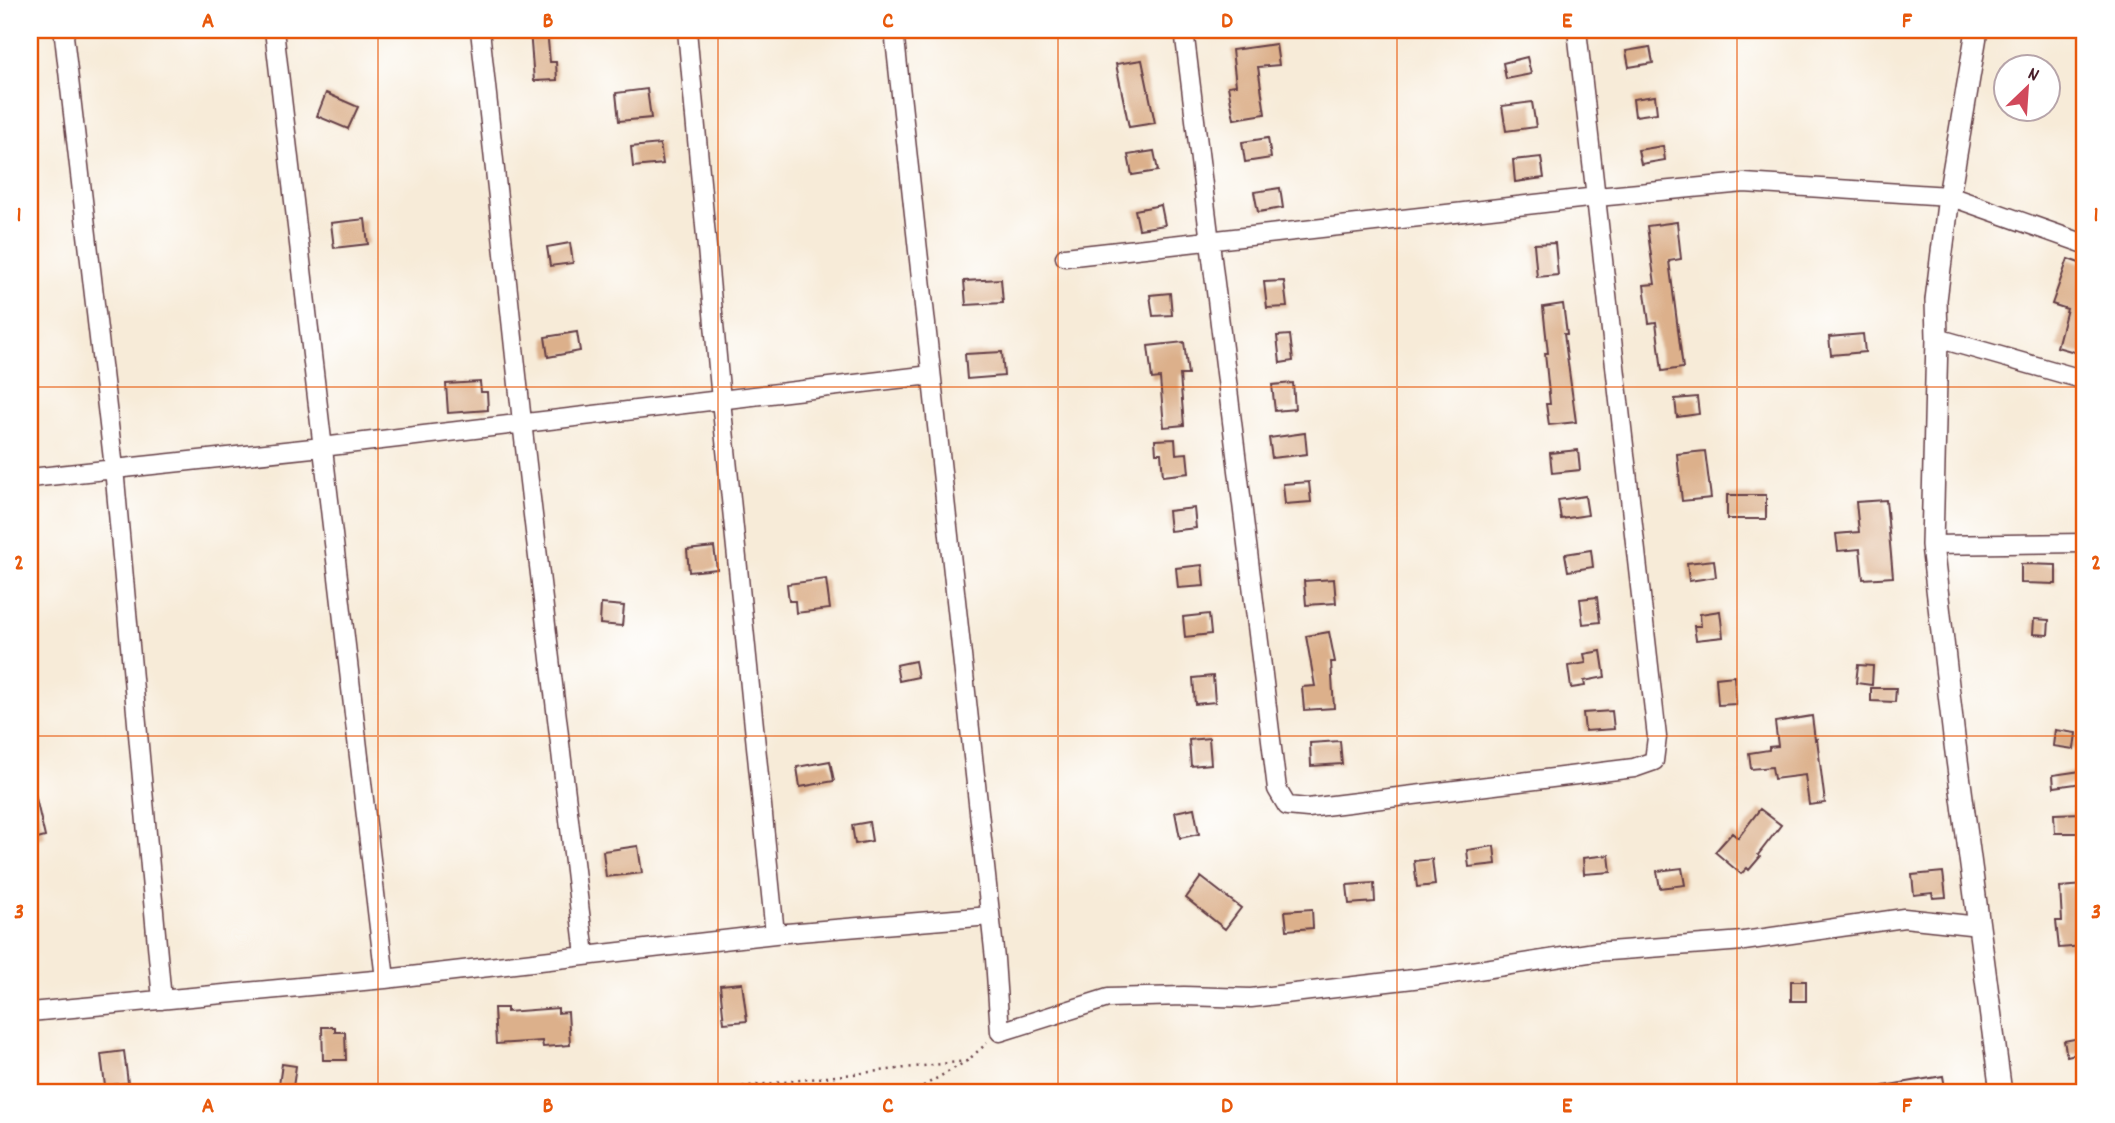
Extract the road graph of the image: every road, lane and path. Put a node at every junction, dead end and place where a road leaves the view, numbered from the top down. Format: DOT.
graph roads {
  1 [pos="66,30"];
  2 [pos="274,30"];
  3 [pos="480,30"];
  4 [pos="687,30"];
  5 [pos="894,30"];
  6 [pos="1184,30"];
  7 [pos="1577,30"];
  8 [pos="1977,30"];
  9 [pos="1949,196"];
  10 [pos="1597,197"];
  11 [pos="1209,242"];
  12 [pos="2085,244"];
  13 [pos="1065,257"];
  14 [pos="1937,338"];
  15 [pos="931,375"];
  16 [pos="2085,380"];
  17 [pos="721,400"];
  18 [pos="523,422"];
  19 [pos="322,447"];
  20 [pos="114,468"];
  21 [pos="30,478"];
  22 [pos="2085,542"];
  23 [pos="1932,545"];
  24 [pos="990,916"];
  25 [pos="1979,926"];
  26 [pos="775,934"];
  27 [pos="585,956"];
  28 [pos="385,979"];
  29 [pos="162,1000"];
  30 [pos="30,1012"];
  31 [pos="1000,1032"];
  32 [pos="967,1061"];
  33 [pos="687,1093"];
  34 [pos="911,1093"];
  35 [pos="2001,1093"];
  1 -- 20 [label="street"];
  2 -- 19 [label="street"];
  3 -- 18 [label="street"];
  4 -- 17 [label="street"];
  5 -- 15 [label="street"];
  6 -- 11 [label="street"];
  7 -- 10 [label="street"];
  8 -- 9 [label="street"];
  9 -- 10 [label="street"];
  9 -- 12 [label="street"];
  9 -- 14 [label="street"];
  10 -- 11 [label="street"];
  10 -- 11 [label="street"];
  11 -- 13 [label="street"];
  14 -- 16 [label="street"];
  14 -- 23 [label="street"];
  15 -- 17 [label="street"];
  15 -- 24 [label="street"];
  17 -- 18 [label="street"];
  17 -- 26 [label="street"];
  18 -- 19 [label="street"];
  18 -- 27 [label="street"];
  19 -- 20 [label="street"];
  19 -- 28 [label="street"];
  20 -- 21 [label="street"];
  20 -- 29 [label="street"];
  22 -- 23 [label="street"];
  23 -- 25 [label="street"];
  24 -- 26 [label="street"];
  24 -- 31 [label="street"];
  25 -- 31 [label="street"];
  25 -- 35 [label="street"];
  26 -- 27 [label="street"];
  27 -- 28 [label="street"];
  28 -- 29 [label="street"];
  29 -- 30 [label="street"];
  31 -- 32 [label="path"];
  32 -- 33 [label="path"];
  32 -- 34 [label="path"];
}
